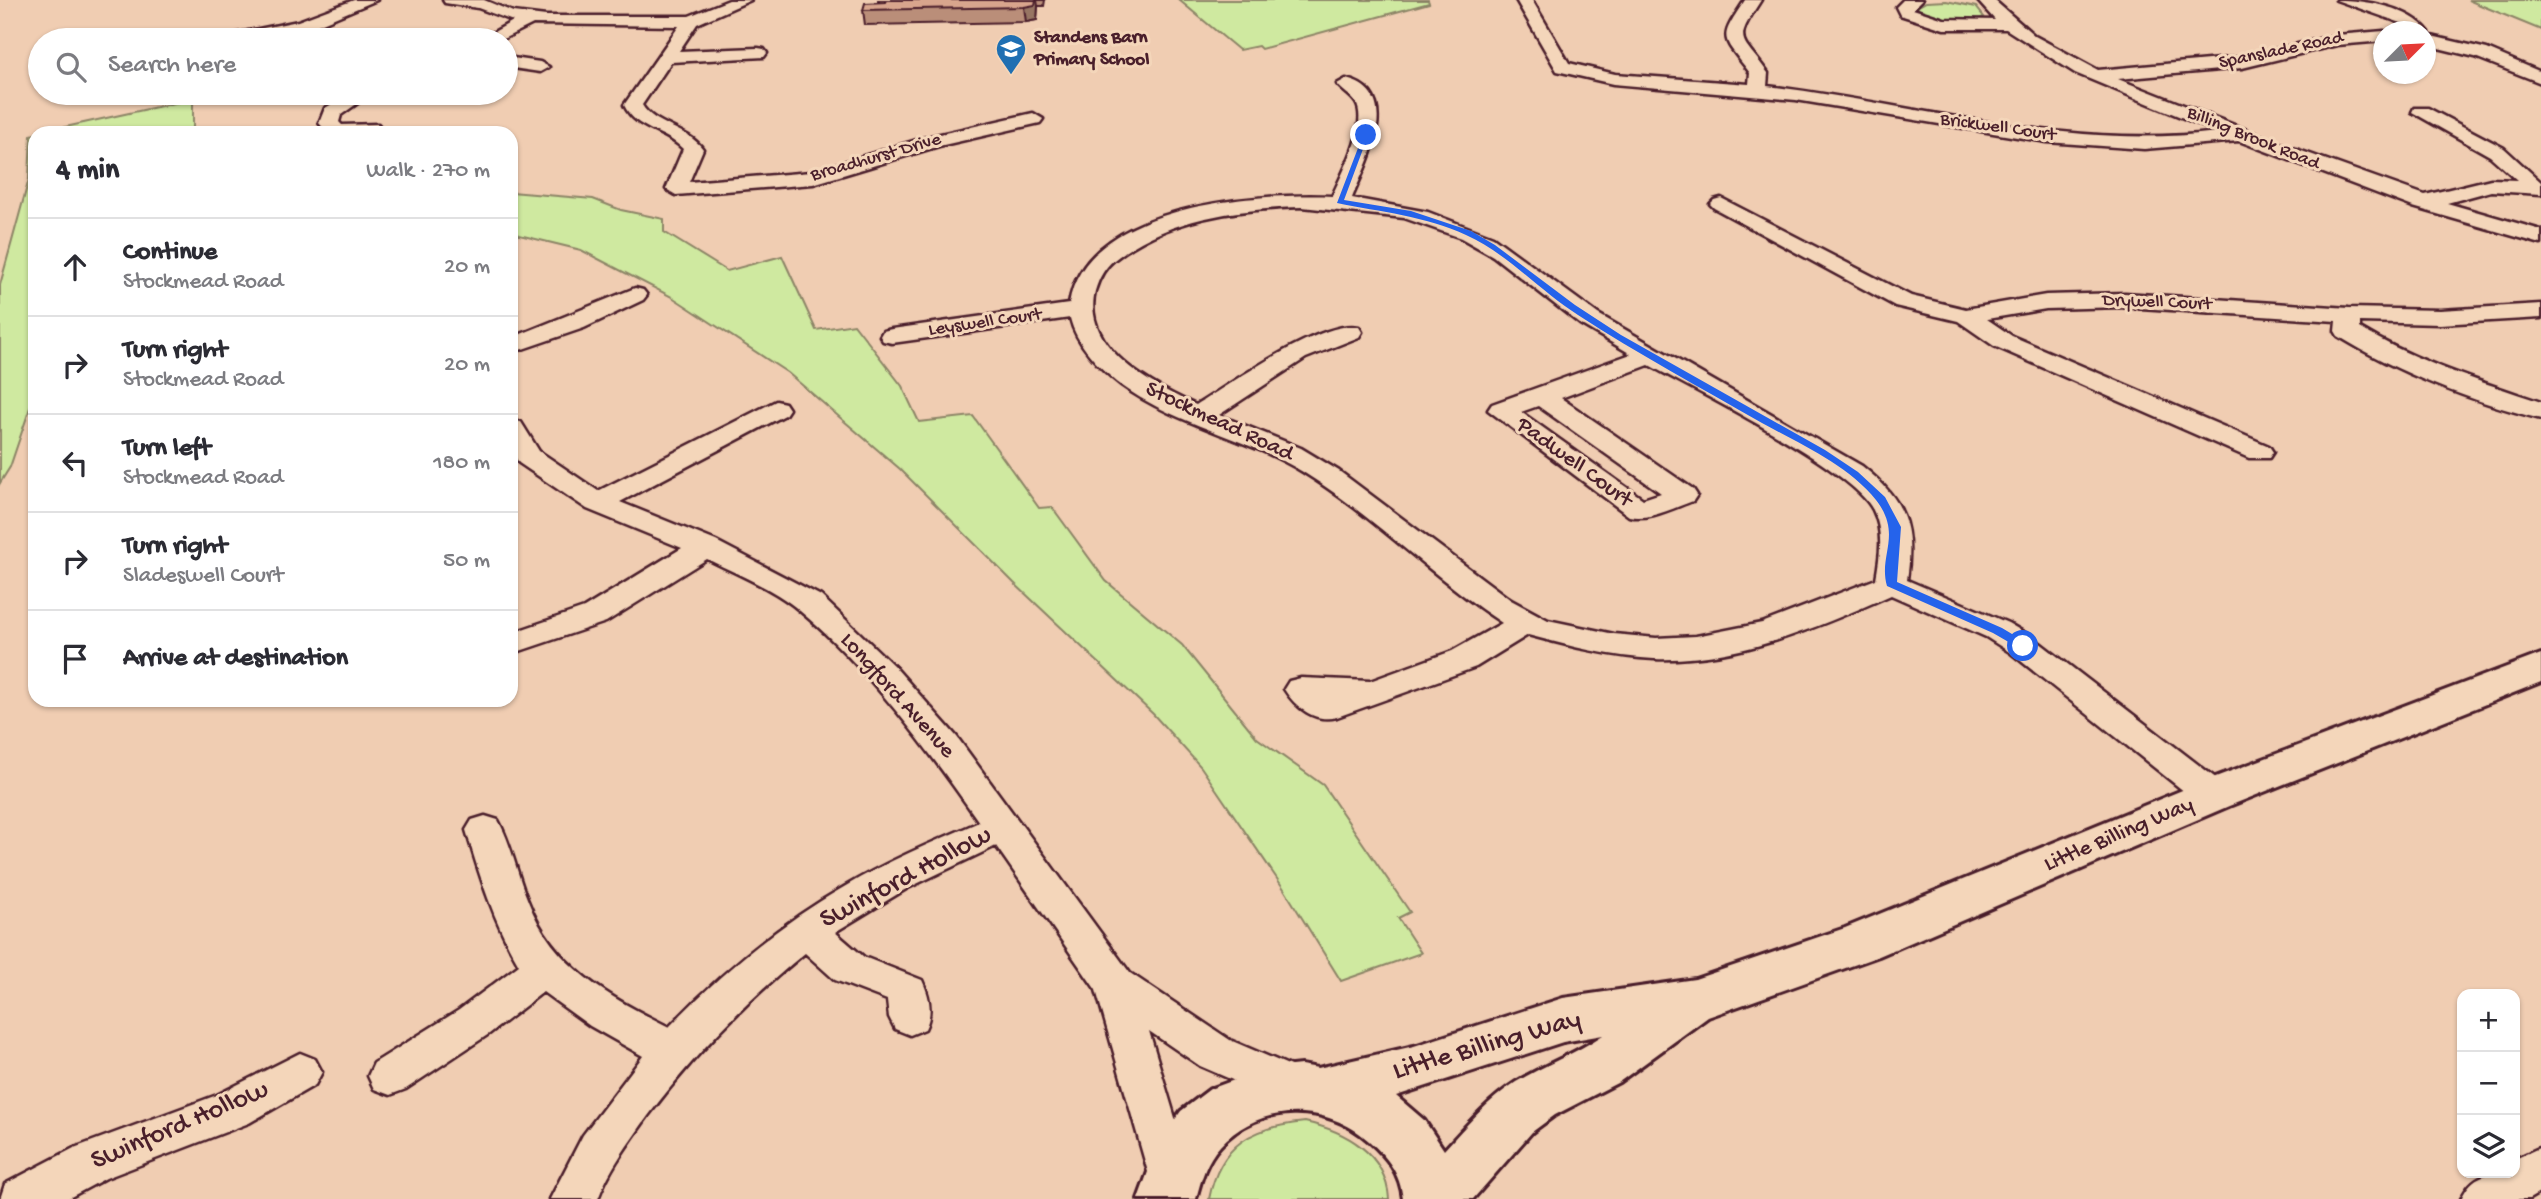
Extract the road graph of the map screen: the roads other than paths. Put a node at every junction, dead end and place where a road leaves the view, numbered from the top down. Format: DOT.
graph roads {
  1 [pos="369,0"];
  2 [pos="451,0"];
  3 [pos="743,0"];
  4 [pos="1524,0"];
  5 [pos="1753,0"];
  6 [pos="1986,0"];
  7 [pos="2344,0"];
  8 [pos="1902,2"];
  9 [pos="531,19"];
  10 [pos="691,21"];
  11 [pos="2410,21"];
  12 [pos="2009,24"];
  13 [pos="288,28"];
  14 [pos="513,28"];
  15 [pos="2373,35"];
  16 [pos="2436,42"];
  17 [pos="758,53"];
  18 [pos="668,57"];
  19 [pos="518,63"];
  20 [pos="540,66"];
  21 [pos="1563,67"];
  22 [pos="2095,75"];
  23 [pos="2541,78"];
  24 [pos="1613,79"];
  25 [pos="1346,84"];
  26 [pos="1567,86"];
  27 [pos="1758,89"];
  28 [pos="1593,90"];
  29 [pos="343,105"];
  30 [pos="2414,118"];
  31 [pos="1033,119"];
  32 [pos="332,126"];
  33 [pos="2240,135"];
  34 [pos="2536,187"];
  35 [pos="1340,201"];
  36 [pos="2420,203"];
  37 [pos="1721,204"];
  38 [pos="2541,237"];
  39 [pos="635,295"];
  40 [pos="1078,310"];
  41 [pos="2541,311"];
  42 [pos="1966,316"];
  43 [pos="2349,316"];
  44 [pos="1350,332"];
  45 [pos="892,336"];
  46 [pos="518,343"];
  47 [pos="1650,356"];
  48 [pos="1541,396"];
  49 [pos="776,409"];
  50 [pos="2541,411"];
  51 [pos="1198,416"];
  52 [pos="2259,452"];
  53 [pos="520,461"];
  54 [pos="597,503"];
  55 [pos="705,547"];
  56 [pos="1891,584"];
  57 [pos="1525,623"];
  58 [pos="518,642"];
  59 [pos="2541,667"];
  60 [pos="1373,692"];
  61 [pos="2213,795"];
  62 [pos="1004,826"];
  63 [pos="485,830"];
  64 [pos="809,931"];
  65 [pos="545,968"];
  66 [pos="1115,985"];
  67 [pos="1695,1000"];
  68 [pos="910,1017"];
  69 [pos="672,1050"];
  70 [pos="300,1072"];
  71 [pos="390,1076"];
  72 [pos="1307,1088"];
  73 [pos="2541,1168"];
  74 [pos="1169,1188"];
  75 [pos="22,1199"];
  76 [pos="573,1199"];
  77 [pos="1432,1199"];
  78 [pos="1444,1199"];
  79 [pos="2485,1199"];
  1 -- 13 [label="street"];
  2 -- 9 [label="street"];
  3 -- 10 [label="street"];
  4 -- 21 [label="street"];
  5 -- 27 [label="street"];
  6 -- 12 [label="street, Billing Brook Road"];
  7 -- 11 [label="street"];
  8 -- 12 [label="street"];
  9 -- 10 [label="street"];
  9 -- 14 [label="street"];
  10 -- 18 [label="street"];
  12 -- 22 [label="street, Billing Brook Road"];
  15 -- 22 [label="street, Spanslade Road"];
  16 -- 23 [label="street"];
  17 -- 18 [label="street"];
  18 -- 31 [label="street, Broadhurst Drive"];
  19 -- 20 [label="street"];
  21 -- 24 [label="street, Brickwell Court"];
  21 -- 26 [label="street"];
  22 -- 33 [label="street, Billing Brook Road"];
  24 -- 27 [label="street, Brickwell Court"];
  24 -- 28 [label="street"];
  25 -- 35 [label="street"];
  27 -- 33 [label="street, Brickwell Court"];
  29 -- 32 [label="street"];
  30 -- 34 [label="street"];
  33 -- 36 [label="street, Billing Brook Road"];
  34 -- 36 [label="street"];
  35 -- 40 [label="street"];
  35 -- 47 [label="street"];
  36 -- 38 [label="street, Billing Brook Road"];
  37 -- 42 [label="street, Drywell Court"];
  39 -- 46 [label="street"];
  40 -- 45 [label="street, Leyswell Court"];
  40 -- 51 [label="street, Stockmead Road"];
  41 -- 43 [label="street, Drywell Court"];
  42 -- 43 [label="street, Drywell Court"];
  42 -- 52 [label="street, Drywell Court"];
  43 -- 50 [label="street"];
  44 -- 51 [label="street"];
  47 -- 48 [label="street, Padwell Court"];
  47 -- 56 [label="street"];
  48 -- 48 [label="street, Padwell Court"];
  49 -- 54 [label="street"];
  51 -- 57 [label="street, Stockmead Road"];
  53 -- 54 [label="street, Longford Avenue"];
  54 -- 55 [label="street, Longford Avenue"];
  55 -- 58 [label="street"];
  55 -- 62 [label="street, Longford Avenue"];
  56 -- 57 [label="street, Stockmead Road"];
  56 -- 61 [label="street"];
  57 -- 60 [label="street"];
  59 -- 61 [label="street, Little Billing Way"];
  61 -- 67 [label="street, Little Billing Way"];
  62 -- 64 [label="street, Swinford Hollow"];
  62 -- 66 [label="street, Longford Avenue"];
  63 -- 65 [label="street"];
  64 -- 68 [label="street, Swinford Hollow"];
  64 -- 69 [label="street, Swinford Hollow"];
  65 -- 69 [label="street"];
  65 -- 71 [label="street"];
  66 -- 72 [label="street, Longford Avenue"];
  66 -- 74 [label="street, Longford Avenue"];
  67 -- 72 [label="street, Little Billing Way"];
  67 -- 78 [label="street, Little Billing Way"];
  69 -- 76 [label="street, Swinford Hollow"];
  70 -- 75 [label="street, Swinford Hollow"];
  72 -- 74 [label="street, Little Billing Way"];
  72 -- 77 [label="street, Little Billing Way"];
  73 -- 79 [label="street"];
}
